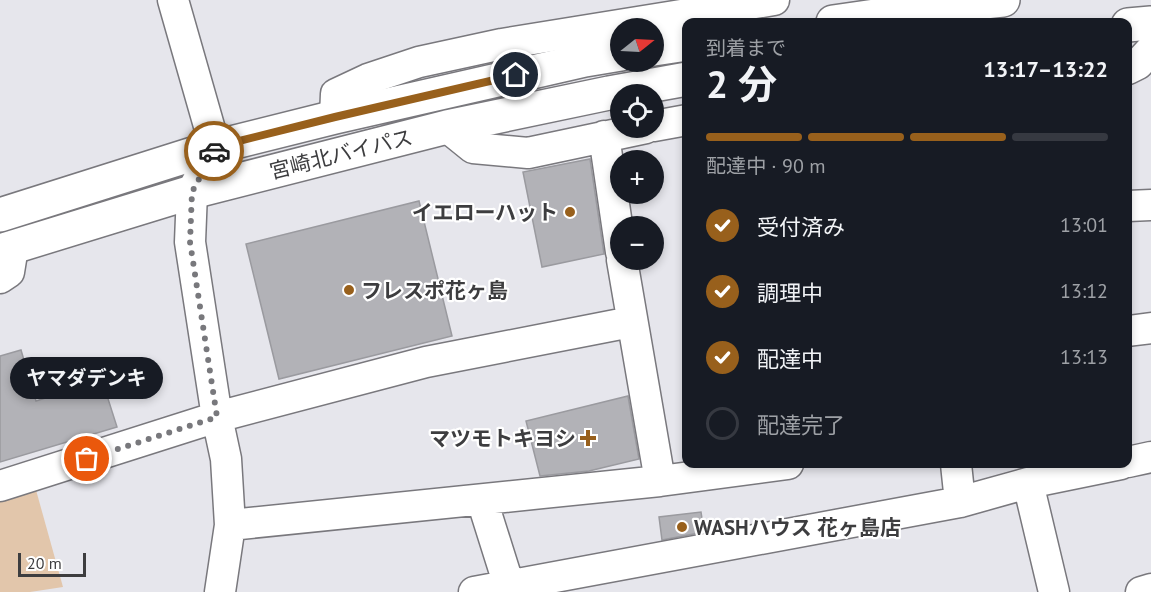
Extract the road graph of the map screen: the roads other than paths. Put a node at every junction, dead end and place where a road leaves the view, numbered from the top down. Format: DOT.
graph roads {
  1 [pos="173,0"];
  2 [pos="774,0"];
  3 [pos="1003,0"];
  4 [pos="861,18"];
  5 [pos="1151,23"];
  6 [pos="1132,25"];
  7 [pos="682,45"];
  8 [pos="664,47"];
  9 [pos="1151,50"];
  10 [pos="610,56"];
  11 [pos="1132,67"];
  12 [pos="682,80"];
  13 [pos="335,117"];
  14 [pos="682,121"];
  15 [pos="664,124"];
  16 [pos="447,127"];
  17 [pos="610,135"];
  18 [pos="604,136"];
  19 [pos="215,147"];
  20 [pos="192,192"];
  21 [pos="1151,205"];
  22 [pos="1132,206"];
  23 [pos="0,215"];
  24 [pos="616,216"];
  25 [pos="6,249"];
  26 [pos="623,270"];
  27 [pos="0,278"];
  28 [pos="631,322"];
  29 [pos="1151,328"];
  30 [pos="1132,330"];
  31 [pos="217,417"];
  32 [pos="760,468"];
  33 [pos="956,468"];
  34 [pos="1108,468"];
  35 [pos="660,482"];
  36 [pos="1028,483"];
  37 [pos="0,486"];
  38 [pos="483,500"];
  39 [pos="960,502"];
  40 [pos="230,525"];
  41 [pos="510,589"];
  42 [pos="1151,589"];
  43 [pos="220,592"];
  44 [pos="474,592"];
  45 [pos="1054,592"];
  46 [pos="1141,592"];
  1 -- 19 [label="street"];
  2 -- 13 [label="street"];
  3 -- 4 [label="highway"];
  5 -- 6 [label="highway"];
  7 -- 8 [label="highway"];
  9 -- 11 [label="street"];
  10 -- 13 [label="highway, 宮崎北バイパス"];
  12 -- 16 [label="highway, 宮崎北バイパス"];
  13 -- 19 [label="highway, 宮崎北バイパス"];
  14 -- 15 [label="street"];
  16 -- 18 [label="street"];
  16 -- 20 [label="highway, 宮崎北バイパス"];
  17 -- 18 [label="street"];
  18 -- 24 [label="street"];
  19 -- 20 [label="street"];
  19 -- 23 [label="highway, 宮崎北バイパス"];
  20 -- 25 [label="highway, 宮崎北バイパス"];
  20 -- 31 [label="street"];
  21 -- 22 [label="street"];
  25 -- 27 [label="street"];
  26 -- 28 [label="street"];
  28 -- 31 [label="street"];
  28 -- 35 [label="street"];
  29 -- 30 [label="street"];
  31 -- 37 [label="street"];
  31 -- 40 [label="street"];
  32 -- 35 [label="street"];
  33 -- 39 [label="street"];
  34 -- 36 [label="street"];
  35 -- 38 [label="street"];
  36 -- 39 [label="street"];
  36 -- 45 [label="street"];
  38 -- 40 [label="street"];
  38 -- 41 [label="street"];
  39 -- 41 [label="street"];
  40 -- 43 [label="street"];
  41 -- 44 [label="street"];
  42 -- 46 [label="street"];
}
